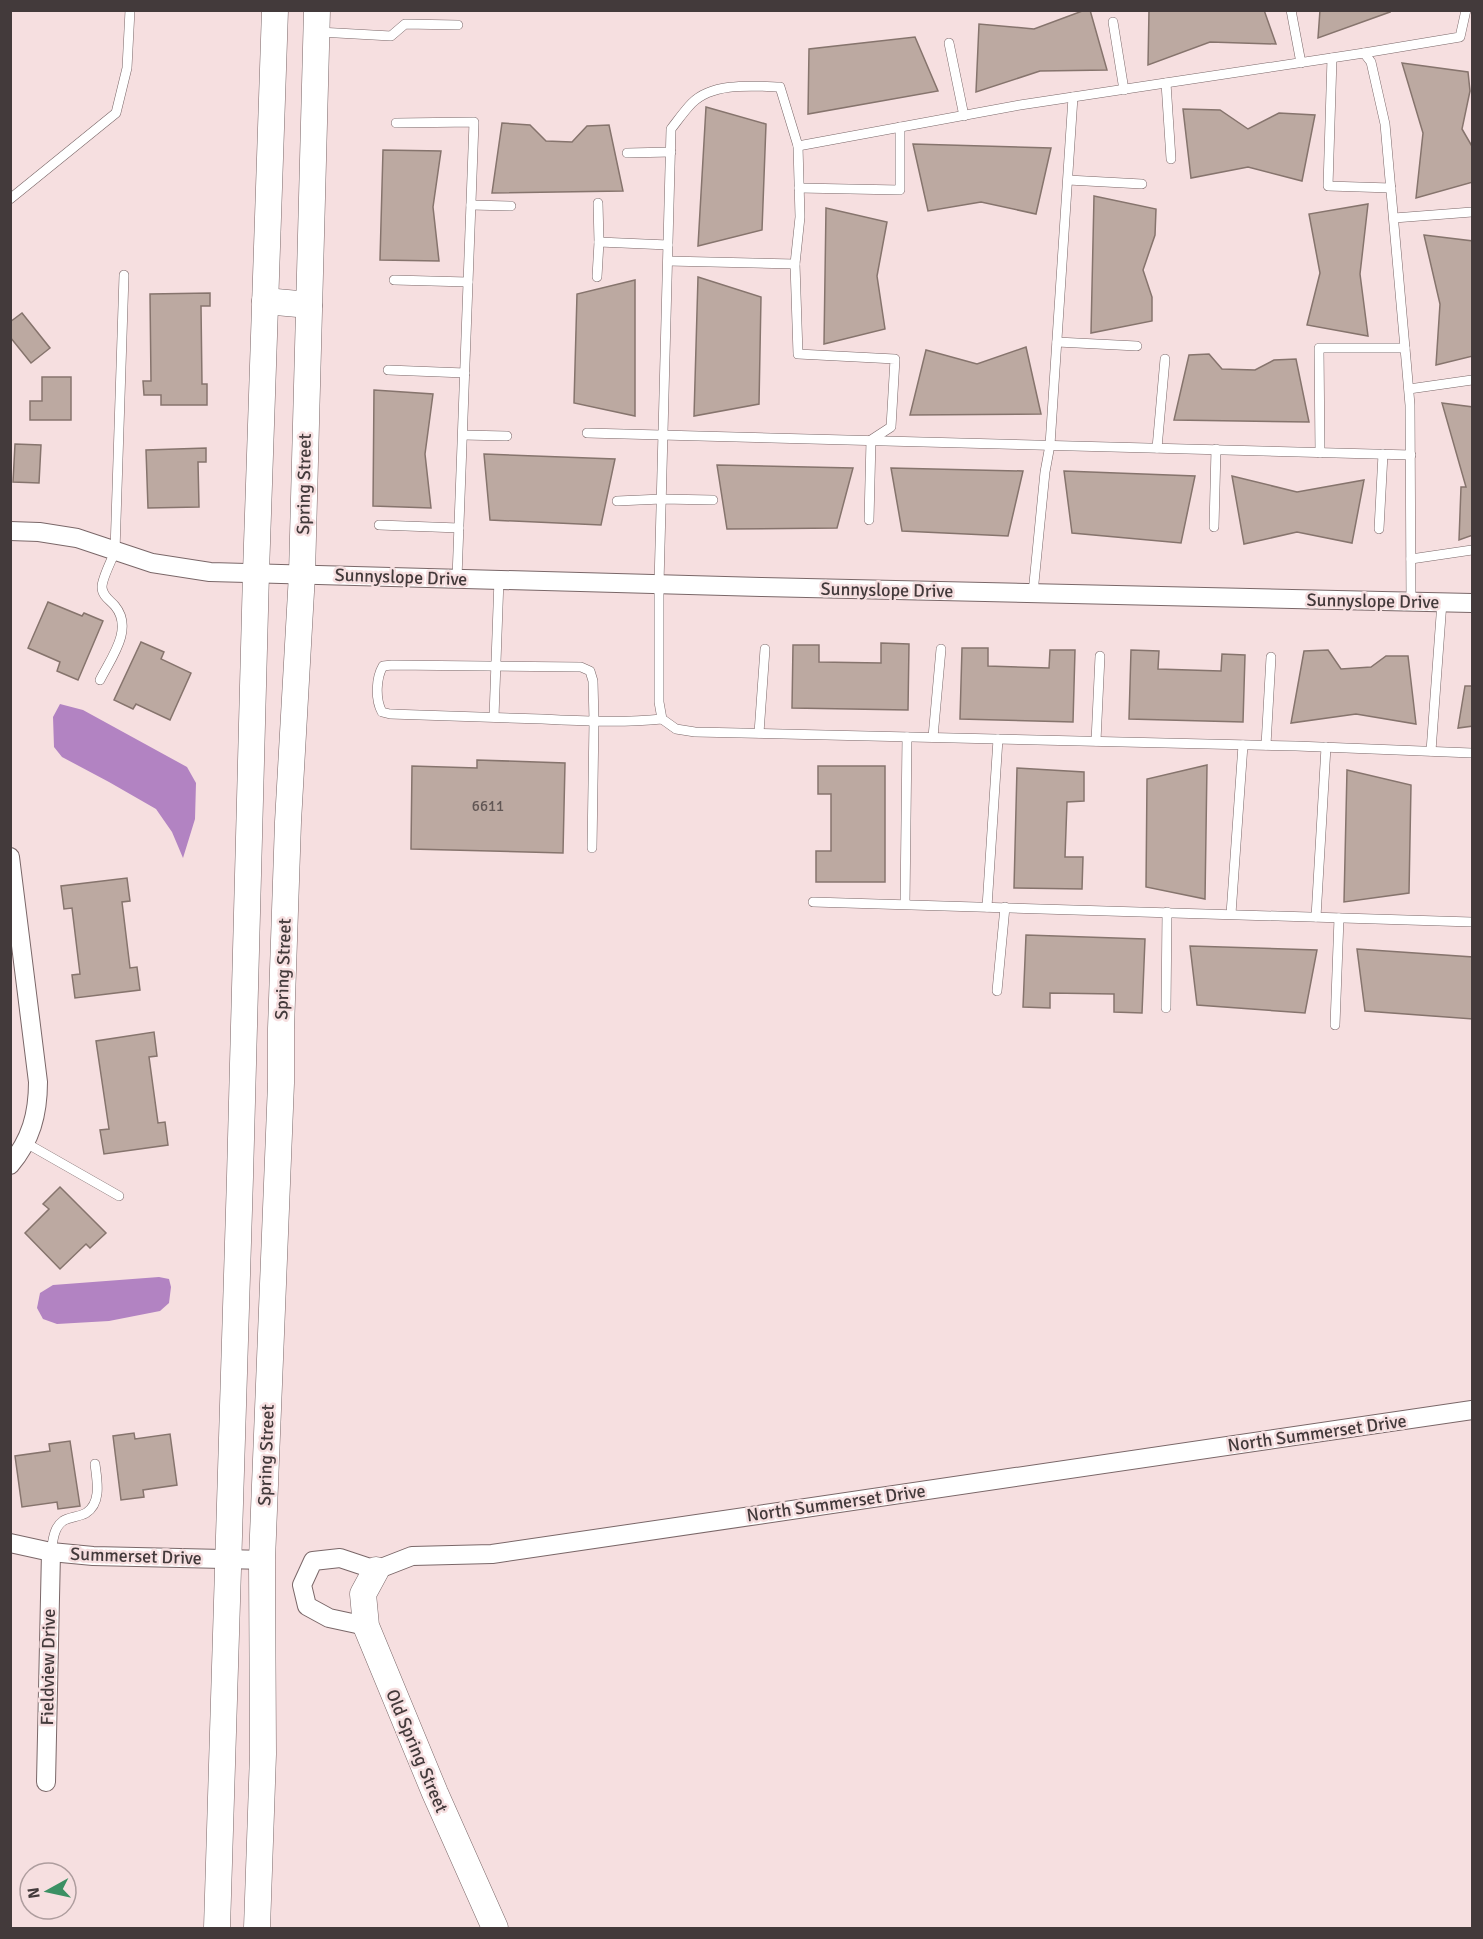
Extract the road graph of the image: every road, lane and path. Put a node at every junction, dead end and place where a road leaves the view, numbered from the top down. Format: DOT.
graph roads {
  1 [pos="130,10"];
  2 [pos="275,10"];
  3 [pos="1291,10"];
  4 [pos="1466,10"];
  5 [pos="317,21"];
  6 [pos="1113,22"];
  7 [pos="458,25"];
  8 [pos="949,43"];
  9 [pos="1364,53"];
  10 [pos="1332,58"];
  11 [pos="1301,63"];
  12 [pos="1166,83"];
  13 [pos="1124,90"];
  14 [pos="1073,97"];
  15 [pos="963,116"];
  16 [pos="396,123"];
  17 [pos="900,127"];
  18 [pos="798,146"];
  19 [pos="671,152"];
  20 [pos="627,153"];
  21 [pos="1171,159"];
  22 [pos="1068,180"];
  23 [pos="1142,183"];
  24 [pos="799,188"];
  25 [pos="1391,188"];
  26 [pos="10,199"];
  27 [pos="598,203"];
  28 [pos="471,205"];
  29 [pos="512,206"];
  30 [pos="1473,212"];
  31 [pos="1394,218"];
  32 [pos="599,242"];
  33 [pos="668,245"];
  34 [pos="668,261"];
  35 [pos="795,264"];
  36 [pos="124,275"];
  37 [pos="597,277"];
  38 [pos="394,280"];
  39 [pos="468,282"];
  40 [pos="265,301"];
  41 [pos="309,305"];
  42 [pos="1057,342"];
  43 [pos="1137,346"];
  44 [pos="1405,348"];
  45 [pos="1165,359"];
  46 [pos="388,370"];
  47 [pos="465,373"];
  48 [pos="1473,380"];
  49 [pos="1409,389"];
  50 [pos="587,433"];
  51 [pos="663,434"];
  52 [pos="463,435"];
  53 [pos="507,435"];
  54 [pos="871,440"];
  55 [pos="1050,445"];
  56 [pos="1157,448"];
  57 [pos="1216,449"];
  58 [pos="1320,453"];
  59 [pos="1383,454"];
  60 [pos="1411,455"];
  61 [pos="662,499"];
  62 [pos="713,500"];
  63 [pos="617,501"];
  64 [pos="869,520"];
  65 [pos="379,525"];
  66 [pos="1214,527"];
  67 [pos="459,528"];
  68 [pos="1379,529"];
  69 [pos="10,531"];
  70 [pos="1473,550"];
  71 [pos="115,551"];
  72 [pos="1411,559"];
  73 [pos="256,573"];
  74 [pos="302,574"];
  75 [pos="457,578"];
  76 [pos="499,579"];
  77 [pos="659,584"];
  78 [pos="1033,593"];
  79 [pos="1411,602"];
  80 [pos="1442,602"];
  81 [pos="1473,603"];
  82 [pos="765,649"];
  83 [pos="941,649"];
  84 [pos="1100,656"];
  85 [pos="1271,657"];
  86 [pos="496,666"];
  87 [pos="100,680"];
  88 [pos="494,717"];
  89 [pos="662,719"];
  90 [pos="594,721"];
  91 [pos="759,733"];
  92 [pos="907,737"];
  93 [pos="933,737"];
  94 [pos="998,739"];
  95 [pos="1096,741"];
  96 [pos="1242,745"];
  97 [pos="1266,745"];
  98 [pos="1326,747"];
  99 [pos="1431,752"];
  100 [pos="1473,753"];
  101 [pos="592,848"];
  102 [pos="10,857"];
  103 [pos="813,902"];
  104 [pos="905,904"];
  105 [pos="987,907"];
  106 [pos="1005,907"];
  107 [pos="1167,912"];
  108 [pos="1231,914"];
  109 [pos="1316,917"];
  110 [pos="1339,918"];
  111 [pos="1473,922"];
  112 [pos="997,991"];
  113 [pos="1166,1008"];
  114 [pos="1335,1025"];
  115 [pos="26,1143"];
  116 [pos="10,1165"];
  117 [pos="119,1196"];
  118 [pos="1473,1410"];
  119 [pos="94,1464"];
  120 [pos="10,1543"];
  121 [pos="51,1552"];
  122 [pos="228,1559"];
  123 [pos="262,1560"];
  124 [pos="376,1570"];
  125 [pos="366,1626"];
  126 [pos="46,1782"];
  127 [pos="217,1929"];
  128 [pos="257,1929"];
  129 [pos="495,1929"];
  1 -- 26 [label="lane"];
  2 -- 40 [label="main road, Spring Street"];
  3 -- 11 [label="lane"];
  4 -- 9 [label="lane"];
  5 -- 7 [label="lane"];
  5 -- 41 [label="main road, Spring Street"];
  6 -- 13 [label="lane"];
  8 -- 15 [label="lane"];
  9 -- 10 [label="lane"];
  9 -- 25 [label="lane"];
  10 -- 11 [label="lane"];
  10 -- 25 [label="lane"];
  11 -- 12 [label="lane"];
  12 -- 13 [label="lane"];
  12 -- 21 [label="lane"];
  13 -- 14 [label="lane"];
  14 -- 15 [label="lane"];
  14 -- 22 [label="lane"];
  15 -- 17 [label="lane"];
  16 -- 28 [label="lane"];
  17 -- 18 [label="lane"];
  17 -- 24 [label="lane"];
  18 -- 19 [label="lane"];
  18 -- 24 [label="lane"];
  19 -- 20 [label="lane"];
  19 -- 33 [label="lane"];
  22 -- 23 [label="lane"];
  22 -- 42 [label="lane"];
  24 -- 35 [label="lane"];
  25 -- 31 [label="lane"];
  27 -- 32 [label="lane"];
  28 -- 29 [label="lane"];
  28 -- 39 [label="lane"];
  30 -- 31 [label="lane"];
  31 -- 44 [label="lane"];
  32 -- 33 [label="lane"];
  32 -- 37 [label="lane"];
  33 -- 34 [label="lane"];
  34 -- 35 [label="lane"];
  34 -- 51 [label="lane"];
  35 -- 54 [label="lane"];
  36 -- 71 [label="lane"];
  38 -- 39 [label="lane"];
  39 -- 47 [label="lane"];
  40 -- 41 [label="main road"];
  40 -- 73 [label="main road, Spring Street"];
  41 -- 74 [label="main road, Spring Street"];
  42 -- 43 [label="lane"];
  42 -- 55 [label="lane"];
  44 -- 49 [label="lane"];
  44 -- 58 [label="lane"];
  45 -- 56 [label="lane"];
  46 -- 47 [label="lane"];
  47 -- 52 [label="lane"];
  48 -- 49 [label="lane"];
  49 -- 60 [label="lane"];
  50 -- 51 [label="lane"];
  51 -- 54 [label="lane"];
  51 -- 61 [label="lane"];
  52 -- 53 [label="lane"];
  52 -- 67 [label="lane"];
  54 -- 55 [label="lane"];
  54 -- 64 [label="lane"];
  55 -- 56 [label="lane"];
  55 -- 78 [label="lane"];
  56 -- 57 [label="lane"];
  57 -- 58 [label="lane"];
  57 -- 66 [label="lane"];
  58 -- 59 [label="lane"];
  59 -- 60 [label="lane"];
  59 -- 68 [label="lane"];
  60 -- 72 [label="lane"];
  61 -- 62 [label="lane"];
  61 -- 63 [label="lane"];
  61 -- 77 [label="lane"];
  65 -- 67 [label="lane"];
  67 -- 75 [label="lane"];
  69 -- 71 [label="street, Sunnyslope Drive"];
  70 -- 72 [label="lane"];
  71 -- 73 [label="street, Sunnyslope Drive"];
  71 -- 87 [label="lane"];
  72 -- 79 [label="lane"];
  73 -- 74 [label="street, Sunnyslope Drive"];
  73 -- 122 [label="main road, Spring Street"];
  74 -- 75 [label="street, Sunnyslope Drive"];
  74 -- 123 [label="main road, Spring Street"];
  75 -- 76 [label="street, Sunnyslope Drive"];
  76 -- 77 [label="street, Sunnyslope Drive"];
  76 -- 86 [label="lane"];
  77 -- 78 [label="street, Sunnyslope Drive"];
  77 -- 89 [label="lane"];
  78 -- 79 [label="street, Sunnyslope Drive"];
  79 -- 80 [label="street, Sunnyslope Drive"];
  80 -- 81 [label="street, Sunnyslope Drive"];
  80 -- 99 [label="lane"];
  82 -- 91 [label="lane"];
  83 -- 93 [label="lane"];
  84 -- 95 [label="lane"];
  85 -- 97 [label="lane"];
  86 -- 88 [label="lane"];
  86 -- 88 [label="lane"];
  86 -- 90 [label="lane"];
  88 -- 90 [label="lane"];
  89 -- 90 [label="lane"];
  89 -- 91 [label="lane"];
  90 -- 101 [label="lane"];
  91 -- 92 [label="lane"];
  92 -- 93 [label="lane"];
  92 -- 104 [label="lane"];
  93 -- 94 [label="lane"];
  94 -- 95 [label="lane"];
  94 -- 105 [label="lane"];
  95 -- 96 [label="lane"];
  96 -- 97 [label="lane"];
  96 -- 108 [label="lane"];
  97 -- 98 [label="lane"];
  98 -- 99 [label="lane"];
  98 -- 109 [label="lane"];
  99 -- 100 [label="lane"];
  102 -- 115 [label="street"];
  103 -- 104 [label="lane"];
  104 -- 105 [label="lane"];
  105 -- 106 [label="lane"];
  106 -- 107 [label="lane"];
  106 -- 112 [label="lane"];
  107 -- 108 [label="lane"];
  107 -- 113 [label="lane"];
  108 -- 109 [label="lane"];
  109 -- 110 [label="lane"];
  110 -- 111 [label="lane"];
  110 -- 114 [label="lane"];
  115 -- 116 [label="street"];
  115 -- 117 [label="lane"];
  118 -- 124 [label="street, North Summerset Drive"];
  119 -- 121 [label="lane"];
  120 -- 121 [label="street, Summerset Drive"];
  121 -- 122 [label="street, Summerset Drive"];
  121 -- 126 [label="street, Fieldview Drive"];
  122 -- 123 [label="street, Summerset Drive"];
  122 -- 127 [label="main road, Spring Street"];
  123 -- 128 [label="main road, Spring Street"];
  124 -- 125 [label="main road, Old Spring Street"];
  124 -- 125 [label="street"];
  125 -- 129 [label="main road, Old Spring Street"];
}
